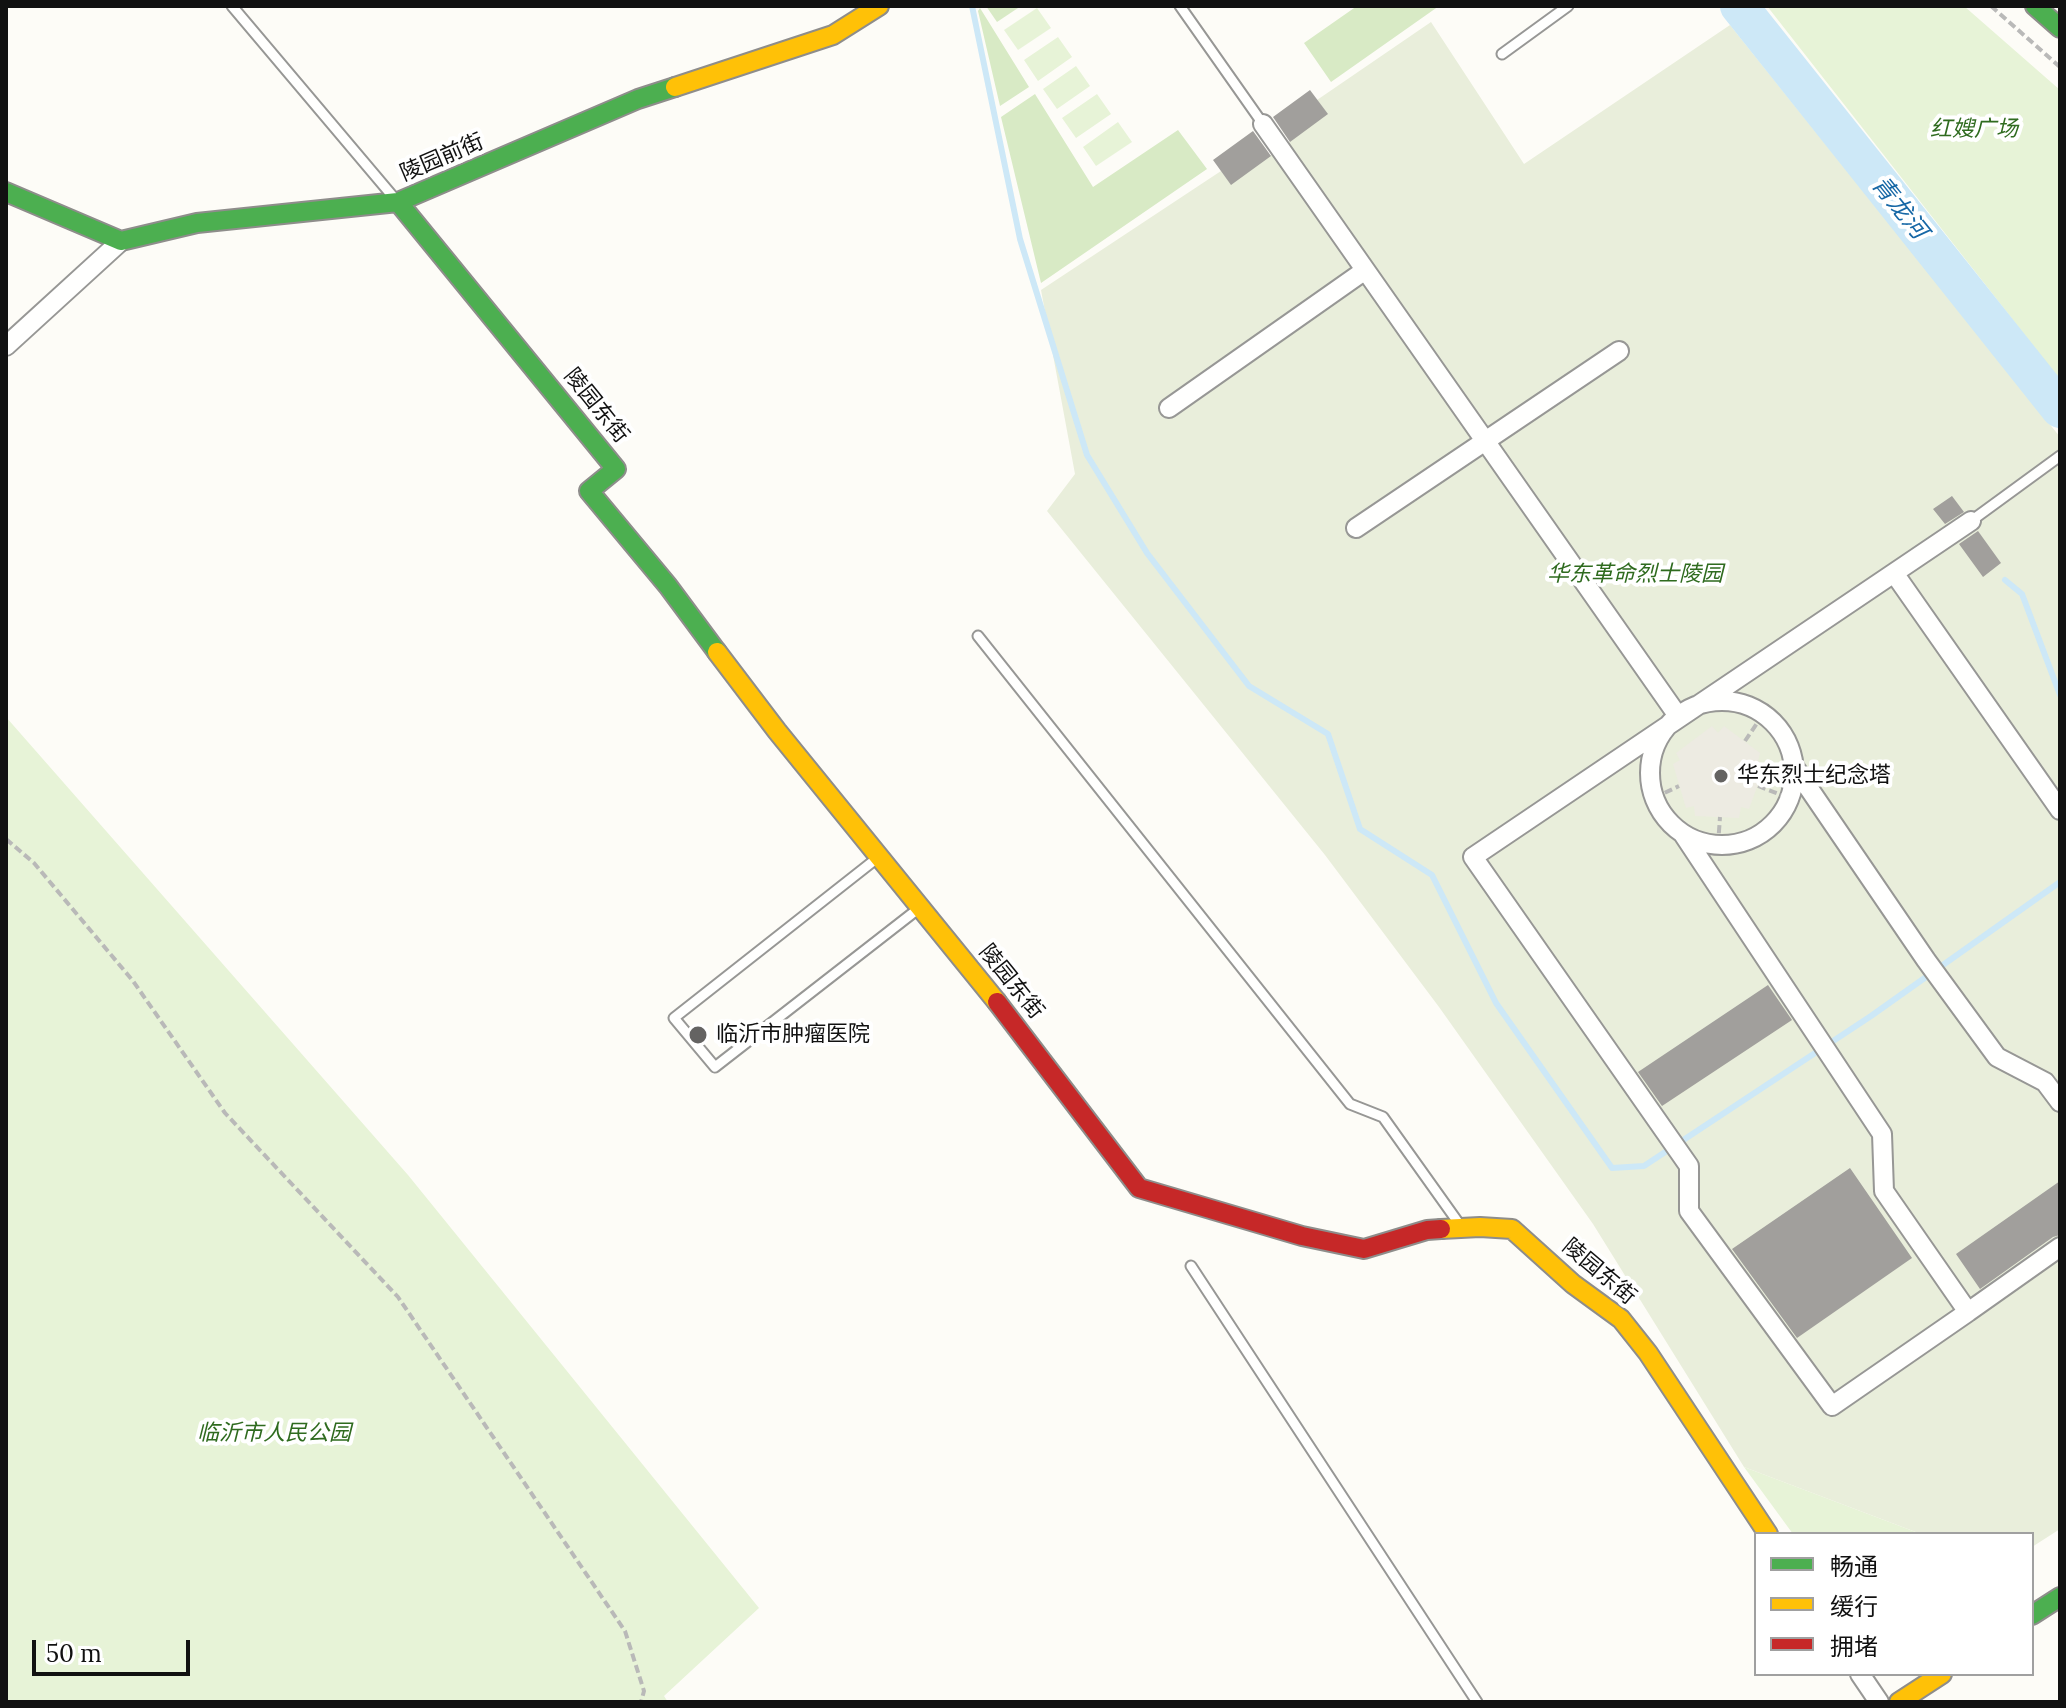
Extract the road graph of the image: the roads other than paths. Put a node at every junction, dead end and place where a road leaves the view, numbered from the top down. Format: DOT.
graph roads {
  1 [pos="232,6"];
  2 [pos="879,6"];
  3 [pos="1180,6"];
  4 [pos="2035,6"];
  5 [pos="1563,7"];
  6 [pos="2060,28"];
  7 [pos="1502,54"];
  8 [pos="1263,124"];
  9 [pos="6,192"];
  10 [pos="398,202"];
  11 [pos="121,241"];
  12 [pos="1364,271"];
  13 [pos="6,346"];
  14 [pos="1619,351"];
  15 [pos="1169,408"];
  16 [pos="1484,442"];
  17 [pos="2060,456"];
  18 [pos="1971,521"];
  19 [pos="1356,528"];
  20 [pos="1894,573"];
  21 [pos="978,636"];
  22 [pos="1678,716"];
  23 [pos="1795,768"];
  24 [pos="2060,810"];
  25 [pos="1683,834"];
  26 [pos="879,857"];
  27 [pos="919,908"];
  28 [pos="2060,1102"];
  29 [pos="1463,1228"];
  30 [pos="2058,1252"];
  31 [pos="1191,1266"];
  32 [pos="1968,1312"];
  33 [pos="1767,1532"];
  34 [pos="2060,1597"];
  35 [pos="2034,1614"];
  36 [pos="1861,1676"];
  37 [pos="1939,1676"];
  38 [pos="1477,1702"];
  39 [pos="1879,1702"];
  40 [pos="1899,1702"];
  1 -- 10 [label="lane"];
  2 -- 10 [label="street, 陵园前街"];
  3 -- 8 [label="lane"];
  4 -- 6 [label="street"];
  5 -- 7 [label="lane"];
  8 -- 12 [label="street"];
  9 -- 11 [label="street"];
  10 -- 11 [label="street, 陵园前街"];
  10 -- 26 [label="street, 陵园东街"];
  11 -- 13 [label="street"];
  12 -- 15 [label="street"];
  12 -- 16 [label="street"];
  14 -- 16 [label="street"];
  16 -- 19 [label="street"];
  16 -- 22 [label="street"];
  17 -- 18 [label="lane"];
  18 -- 20 [label="street"];
  20 -- 22 [label="street"];
  20 -- 24 [label="street"];
  21 -- 29 [label="lane"];
  22 -- 23 [label="street"];
  22 -- 25 [label="street"];
  22 -- 32 [label="street"];
  23 -- 25 [label="street"];
  23 -- 28 [label="street"];
  25 -- 32 [label="street"];
  26 -- 27 [label="street, 陵园东街"];
  26 -- 27 [label="lane"];
  27 -- 29 [label="street, 陵园东街"];
  29 -- 33 [label="street, 陵园东街"];
  30 -- 32 [label="street"];
  31 -- 38 [label="lane"];
  34 -- 35 [label="street"];
  36 -- 39 [label="street"];
  37 -- 40 [label="street"];
}
